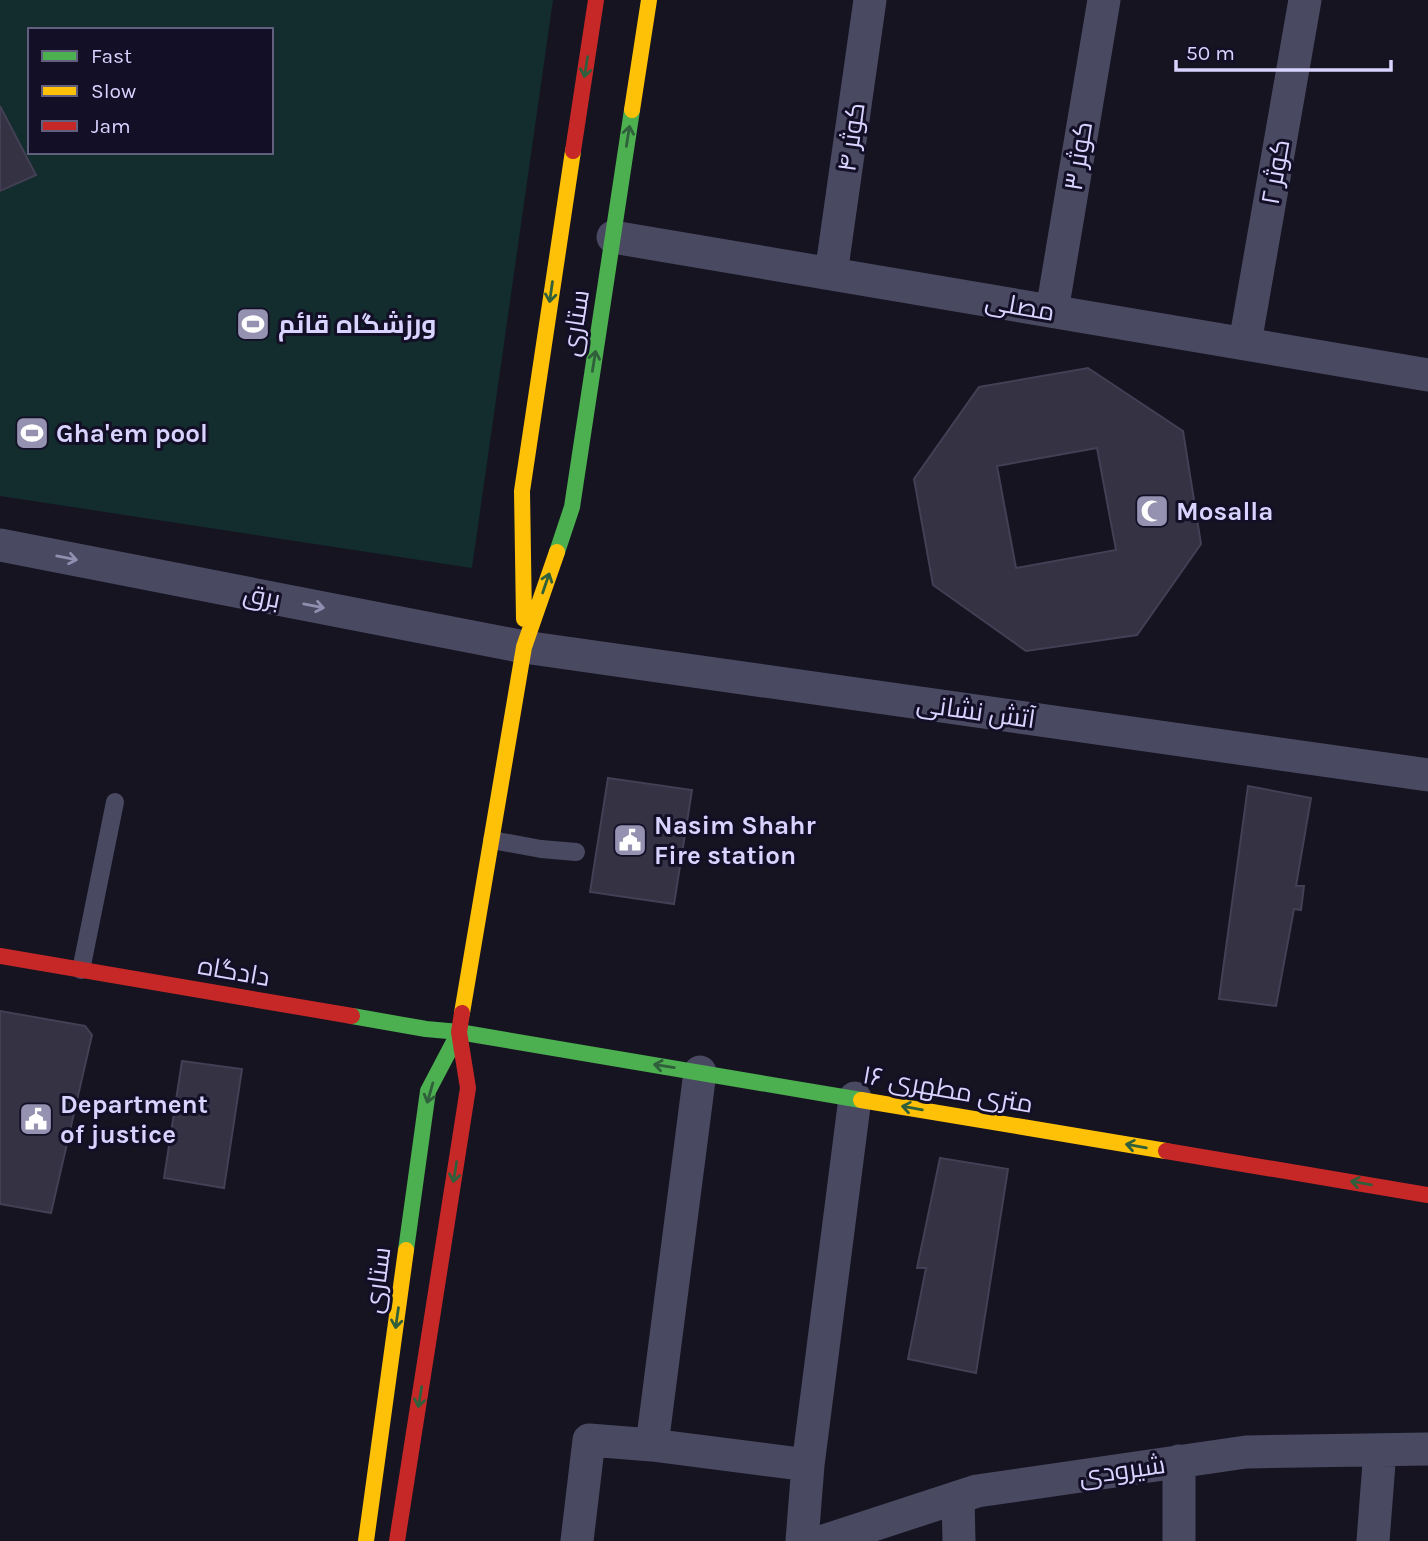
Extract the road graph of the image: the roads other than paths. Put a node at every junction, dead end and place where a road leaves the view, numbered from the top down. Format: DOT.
graph roads {
  1 [pos="596,0"];
  2 [pos="649,0"];
  3 [pos="870,0"];
  4 [pos="1104,0"];
  5 [pos="1305,0"];
  6 [pos="613,237"];
  7 [pos="831,274"];
  8 [pos="1052,311"];
  9 [pos="1245,343"];
  10 [pos="1428,374"];
  11 [pos="0,545"];
  12 [pos="524,647"];
  13 [pos="1428,775"];
  14 [pos="115,802"];
  15 [pos="492,840"];
  16 [pos="576,852"];
  17 [pos="0,956"];
  18 [pos="81,970"];
  19 [pos="459,1032"];
  20 [pos="700,1072"];
  21 [pos="855,1098"];
  22 [pos="1428,1195"];
  23 [pos="652,1445"];
  24 [pos="1428,1449"];
  25 [pos="1380,1450"];
  26 [pos="1179,1461"];
  27 [pos="808,1465"];
  28 [pos="958,1497"];
  29 [pos="366,1541"];
  30 [pos="397,1541"];
  31 [pos="577,1541"];
  32 [pos="802,1541"];
  33 [pos="824,1541"];
  34 [pos="959,1541"];
  35 [pos="1179,1541"];
  36 [pos="1373,1541"];
  1 -- 12 [label="street, ستاری, one-way"];
  6 -- 2 [label="street, ستاری, one-way"];
  3 -- 7 [label="street, کوثر ۴"];
  4 -- 8 [label="street, کوثر ۳"];
  5 -- 9 [label="street, کوثر ۲"];
  6 -- 7 [label="street, مصلی"];
  12 -- 6 [label="street, ستاری, one-way"];
  7 -- 8 [label="street, مصلی"];
  8 -- 9 [label="street, مصلی"];
  9 -- 10 [label="street, مصلی"];
  11 -- 12 [label="street, برق, one-way"];
  12 -- 13 [label="street, آتش نشانی"];
  12 -- 15 [label="street, ستاری"];
  14 -- 18 [label="lane"];
  15 -- 16 [label="lane"];
  15 -- 19 [label="street, ستاری"];
  17 -- 18 [label="street, دادگاه"];
  18 -- 19 [label="street, دادگاه"];
  20 -- 19 [label="street, ۱۶ متری مطهری, one-way"];
  19 -- 29 [label="street, ستاری, one-way"];
  19 -- 30 [label="street, ستاری, one-way"];
  20 -- 21 [label="street, ۱۶ متری مطهری"];
  20 -- 23 [label="street"];
  22 -- 21 [label="street, ۱۶ متری مطهری, one-way"];
  21 -- 27 [label="street"];
  23 -- 27 [label="street"];
  23 -- 31 [label="street"];
  24 -- 25 [label="street, شیرودی"];
  25 -- 26 [label="street, شیرودی"];
  25 -- 36 [label="street"];
  26 -- 28 [label="street, شیرودی"];
  26 -- 35 [label="street"];
  27 -- 32 [label="street"];
  28 -- 33 [label="street, شیرودی"];
  28 -- 34 [label="street"];
}
